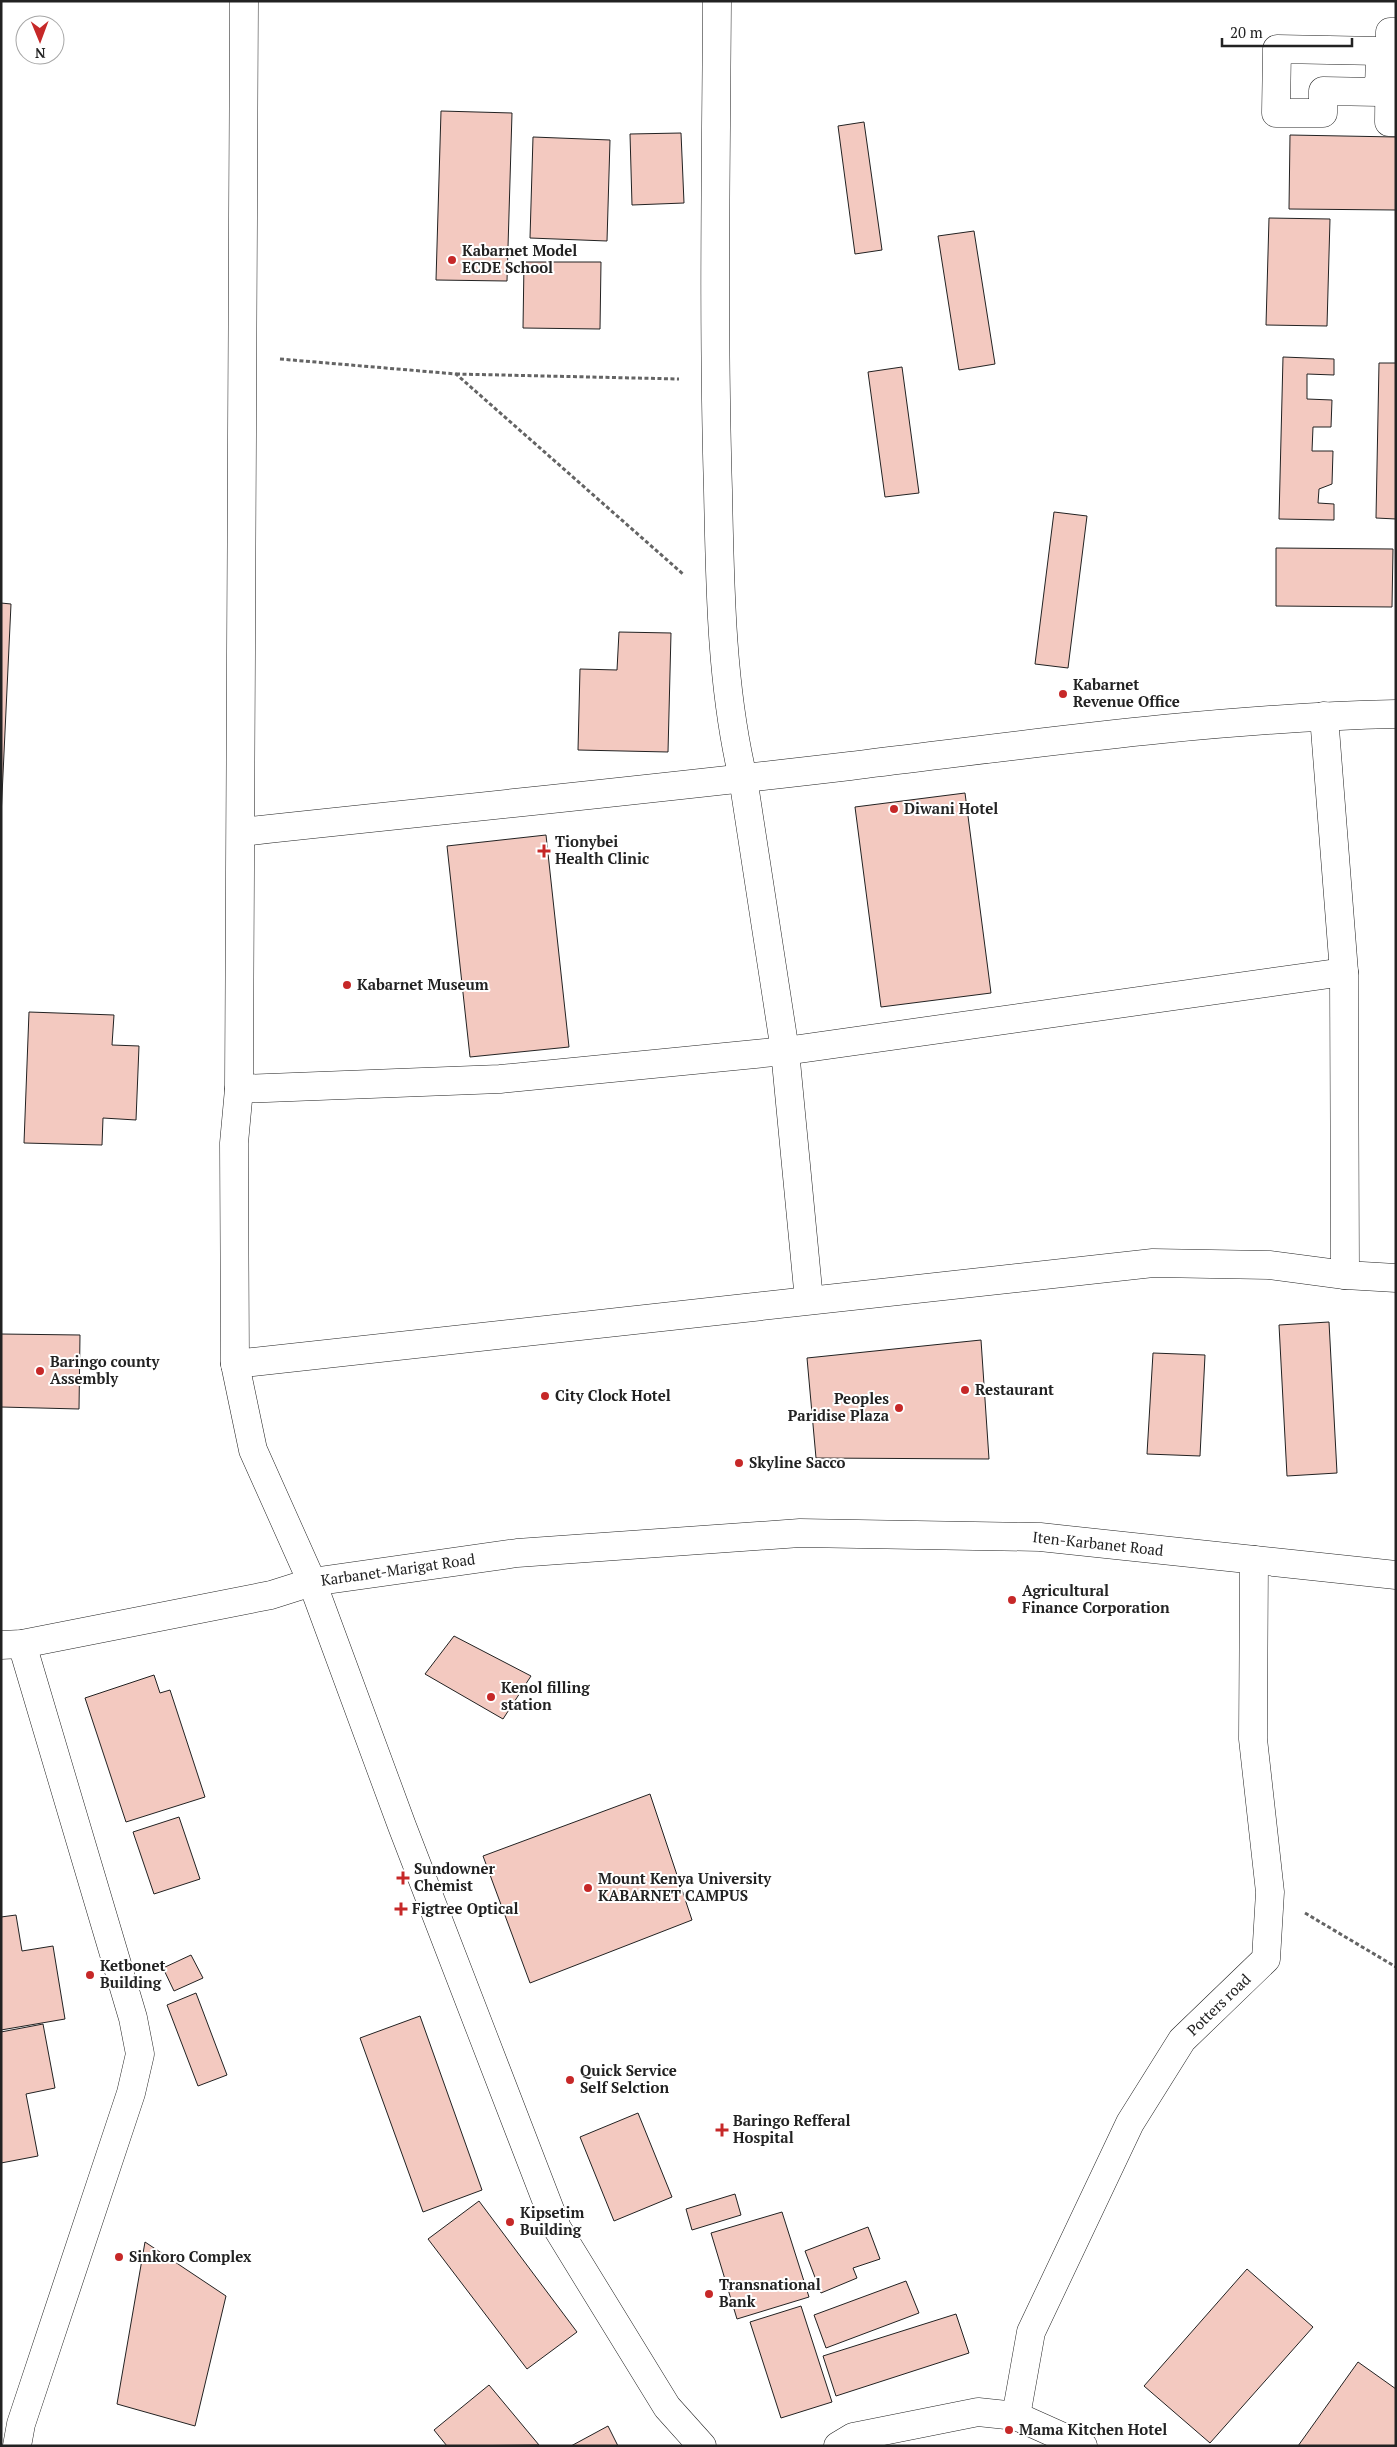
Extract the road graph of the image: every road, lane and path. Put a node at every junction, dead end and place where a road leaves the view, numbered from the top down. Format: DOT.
graph roads {
  1 [pos="244,1"];
  2 [pos="717,1"];
  3 [pos="1396,32"];
  4 [pos="1396,122"];
  5 [pos="242,356"];
  6 [pos="456,374"];
  7 [pos="715,380"];
  8 [pos="721,607"];
  9 [pos="1396,714"];
  10 [pos="1324,716"];
  11 [pos="743,778"];
  12 [pos="241,832"];
  13 [pos="1344,972"];
  14 [pos="785,1051"];
  15 [pos="239,1089"];
  16 [pos="1345,1275"];
  17 [pos="1396,1278"];
  18 [pos="809,1300"];
  19 [pos="235,1364"];
  20 [pos="800,1533"];
  21 [pos="1254,1560"];
  22 [pos="1396,1575"];
  23 [pos="312,1582"];
  24 [pos="11,1645"];
  25 [pos="1270,1892"];
  26 [pos="1396,1967"];
  27 [pos="1016,2416"];
  28 [pos="17,2446"];
  29 [pos="702,2446"];
  30 [pos="838,2446"];
  31 [pos="1083,2446"];
  1 -- 5 [label="street"];
  2 -- 7 [label="street"];
  3 -- 4 [label="street"];
  5 -- 6 [label="path"];
  5 -- 12 [label="street"];
  6 -- 7 [label="path"];
  6 -- 8 [label="path"];
  7 -- 8 [label="street"];
  8 -- 11 [label="street"];
  9 -- 10 [label="street"];
  10 -- 11 [label="street"];
  10 -- 13 [label="street"];
  11 -- 12 [label="street"];
  11 -- 14 [label="street"];
  12 -- 15 [label="street"];
  13 -- 14 [label="street"];
  13 -- 16 [label="street"];
  14 -- 15 [label="street"];
  14 -- 18 [label="street"];
  15 -- 19 [label="street"];
  16 -- 17 [label="street"];
  16 -- 18 [label="street"];
  18 -- 19 [label="street"];
  19 -- 23 [label="street"];
  20 -- 21 [label="street, Iten-Karbanet Road"];
  20 -- 23 [label="street, Karbanet-Marigat Road"];
  21 -- 22 [label="street, Iten-Karbanet Road"];
  21 -- 25 [label="street, Potters road"];
  23 -- 24 [label="street, Karbanet-Marigat Road"];
  23 -- 29 [label="street"];
  24 -- 28 [label="street"];
  25 -- 26 [label="path"];
  25 -- 27 [label="street, Potters road"];
  27 -- 30 [label="street"];
  27 -- 31 [label="street"];
}
